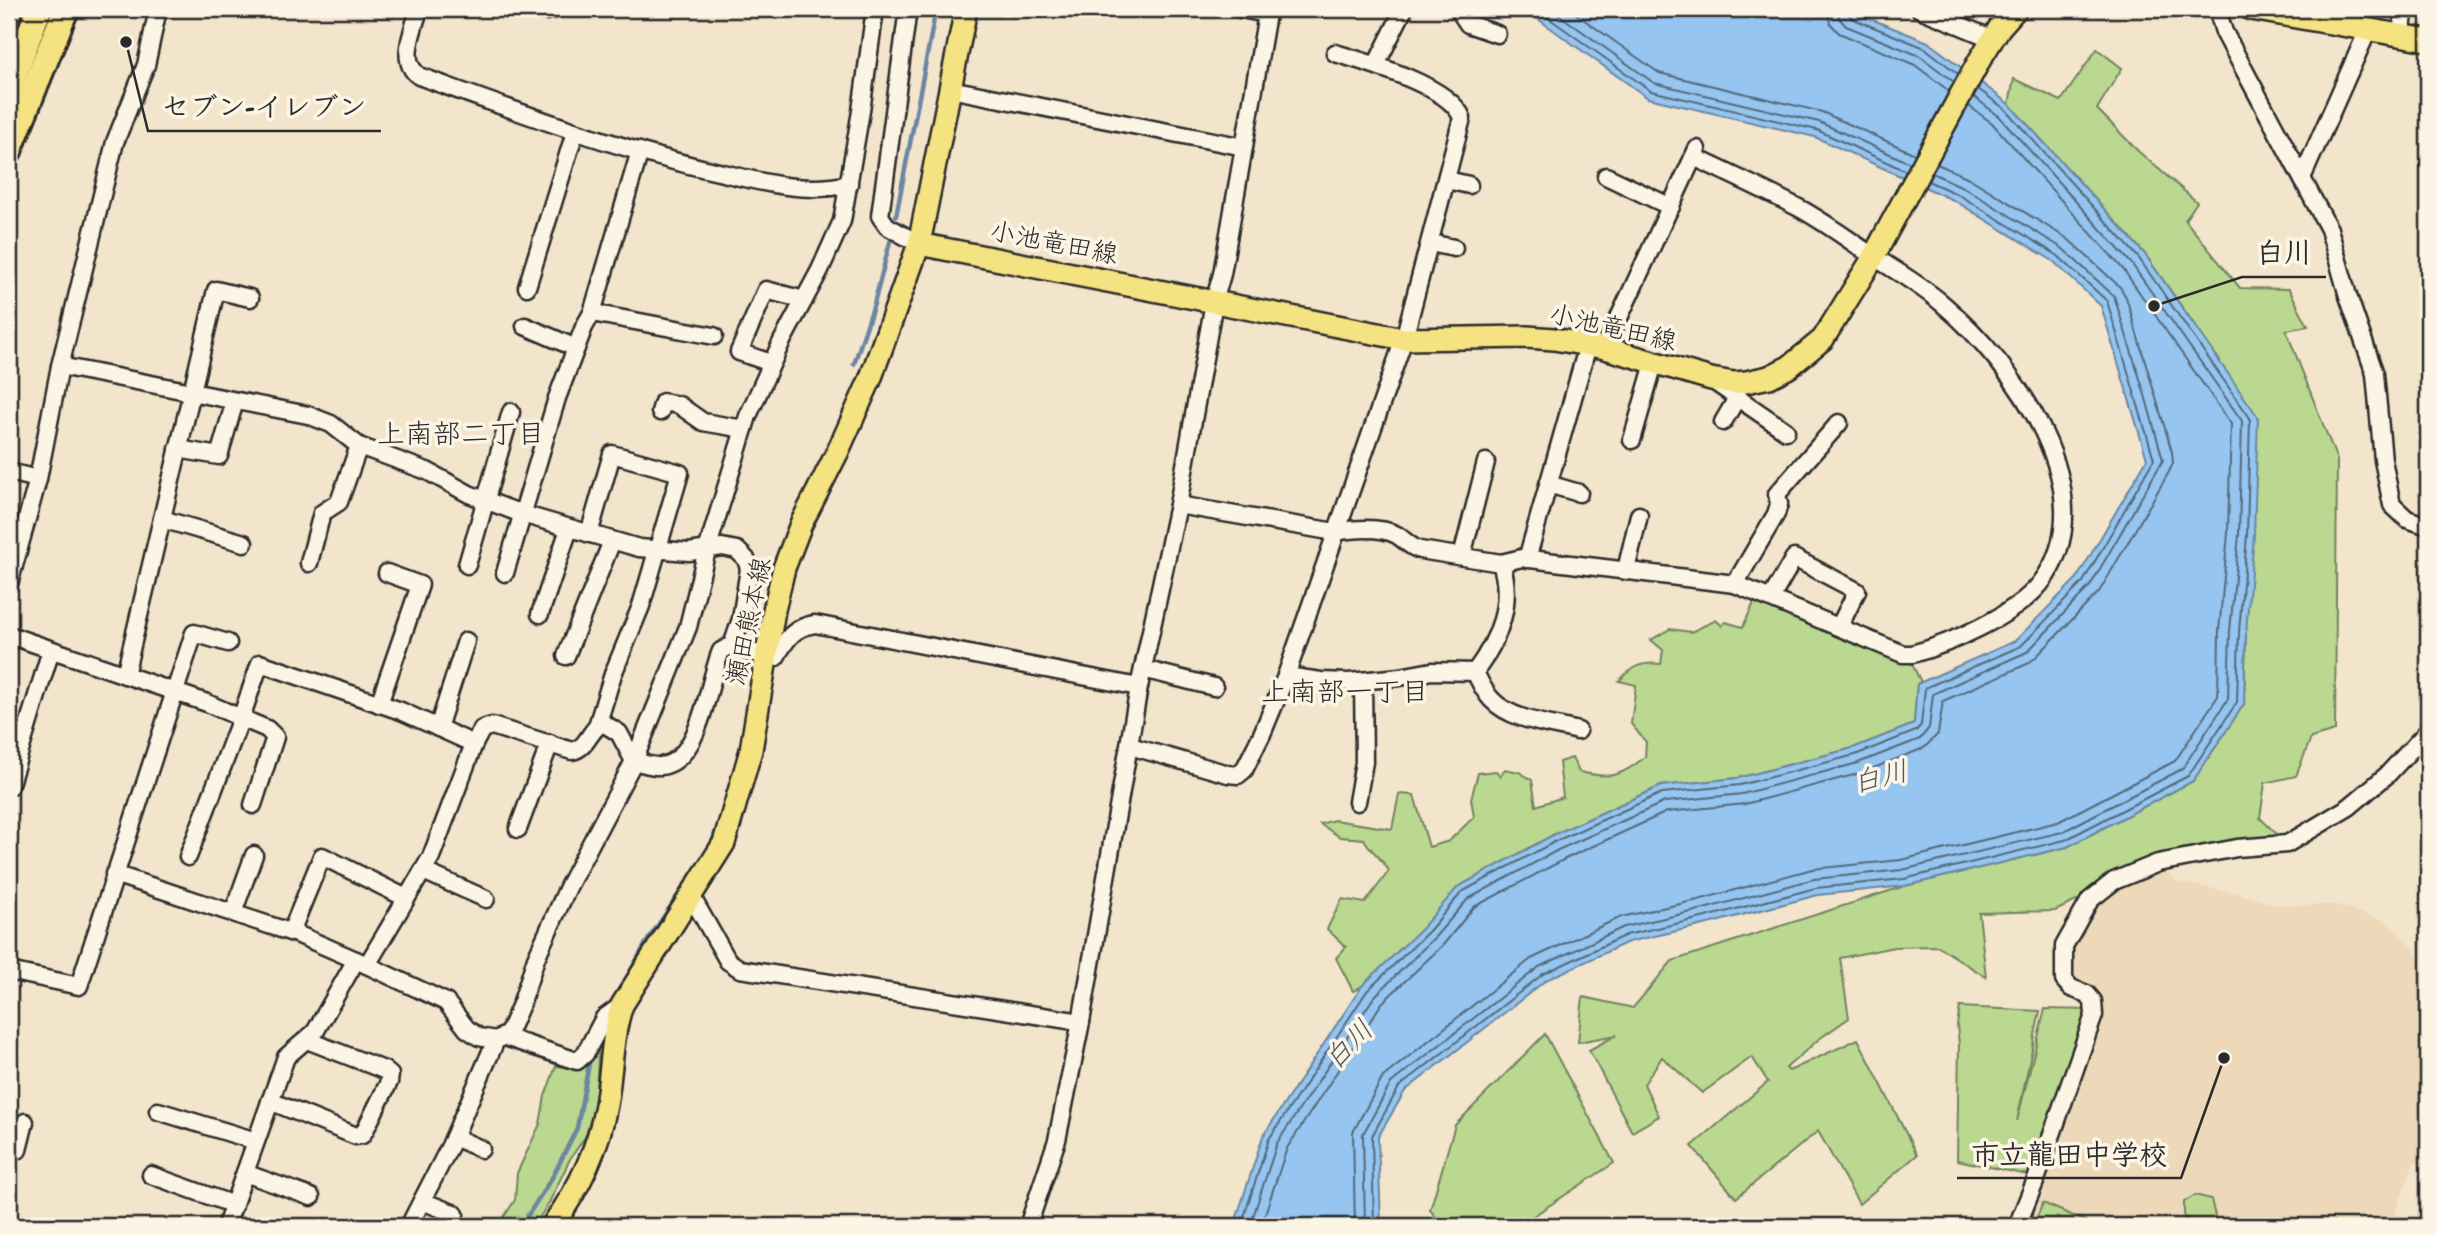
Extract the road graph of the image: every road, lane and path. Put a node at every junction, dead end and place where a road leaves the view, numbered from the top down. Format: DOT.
graph roads {
  1 [pos="39,9"];
  2 [pos="66,9"];
  3 [pos="158,9"];
  4 [pos="419,9"];
  5 [pos="534,9"];
  6 [pos="557,9"];
  7 [pos="875,9"];
  8 [pos="908,9"];
  9 [pos="966,9"];
  10 [pos="1241,9"];
  11 [pos="1404,9"];
  12 [pos="1458,9"];
  13 [pos="1920,9"];
  14 [pos="2016,9"];
  15 [pos="2217,9"];
  16 [pos="2404,9"];
  17 [pos="2259,10"];
  18 [pos="2368,30"];
  19 [pos="1497,34"];
  20 [pos="2401,36"];
  21 [pos="1993,39"];
  22 [pos="2428,40"];
  23 [pos="1335,53"];
  24 [pos="1376,65"];
  25 [pos="9,88"];
  26 [pos="950,89"];
  27 [pos="575,132"];
  28 [pos="1244,147"];
  29 [pos="9,151"];
  30 [pos="640,151"];
  31 [pos="1606,176"];
  32 [pos="2302,178"];
  33 [pos="1447,180"];
  34 [pos="849,184"];
  35 [pos="1469,185"];
  36 [pos="1671,207"];
  37 [pos="1430,243"];
  38 [pos="919,244"];
  39 [pos="1454,248"];
  40 [pos="1873,256"];
  41 [pos="527,287"];
  42 [pos="250,298"];
  43 [pos="804,300"];
  44 [pos="1214,302"];
  45 [pos="592,313"];
  46 [pos="525,326"];
  47 [pos="714,336"];
  48 [pos="1404,339"];
  49 [pos="1596,347"];
  50 [pos="576,348"];
  51 [pos="771,363"];
  52 [pos="1654,363"];
  53 [pos="60,366"];
  54 [pos="1711,379"];
  55 [pos="192,392"];
  56 [pos="1737,398"];
  57 [pos="235,401"];
  58 [pos="663,403"];
  59 [pos="511,412"];
  60 [pos="1723,422"];
  61 [pos="1839,423"];
  62 [pos="744,429"];
  63 [pos="1786,432"];
  64 [pos="1632,440"];
  65 [pos="359,446"];
  66 [pos="178,449"];
  67 [pos="1486,462"];
  68 [pos="9,472"];
  69 [pos="38,480"];
  70 [pos="1548,484"];
  71 [pos="1579,493"];
  72 [pos="484,500"];
  73 [pos="1178,505"];
  74 [pos="522,514"];
  75 [pos="1639,515"];
  76 [pos="162,519"];
  77 [pos="2428,526"];
  78 [pos="569,528"];
  79 [pos="1335,532"];
  80 [pos="589,534"];
  81 [pos="612,541"];
  82 [pos="244,543"];
  83 [pos="707,550"];
  84 [pos="659,551"];
  85 [pos="1462,556"];
  86 [pos="1527,559"];
  87 [pos="309,563"];
  88 [pos="1501,563"];
  89 [pos="467,565"];
  90 [pos="1626,570"];
  91 [pos="387,572"];
  92 [pos="505,573"];
  93 [pos="1735,583"];
  94 [pos="9,584"];
  95 [pos="1771,598"];
  96 [pos="540,614"];
  97 [pos="1839,627"];
  98 [pos="9,635"];
  99 [pos="466,641"];
  100 [pos="228,643"];
  101 [pos="732,645"];
  102 [pos="51,650"];
  103 [pos="566,656"];
  104 [pos="766,656"];
  105 [pos="1143,668"];
  106 [pos="1475,672"];
  107 [pos="125,675"];
  108 [pos="1286,676"];
  109 [pos="1363,681"];
  110 [pos="1139,687"];
  111 [pos="1214,687"];
  112 [pos="175,692"];
  113 [pos="379,704"];
  114 [pos="241,718"];
  115 [pos="597,726"];
  116 [pos="438,728"];
  117 [pos="1578,731"];
  118 [pos="2428,731"];
  119 [pos="550,743"];
  120 [pos="474,744"];
  121 [pos="1130,746"];
  122 [pos="634,761"];
  123 [pos="9,787"];
  124 [pos="1357,802"];
  125 [pos="253,805"];
  126 [pos="518,828"];
  127 [pos="254,855"];
  128 [pos="188,857"];
  129 [pos="424,870"];
  130 [pos="114,874"];
  131 [pos="690,894"];
  132 [pos="406,898"];
  133 [pos="486,900"];
  134 [pos="233,913"];
  135 [pos="291,932"];
  136 [pos="361,962"];
  137 [pos="9,971"];
  138 [pos="622,1005"];
  139 [pos="1081,1022"];
  140 [pos="500,1039"];
  141 [pos="307,1040"];
  142 [pos="270,1101"];
  143 [pos="158,1111"];
  144 [pos="25,1122"];
  145 [pos="454,1137"];
  146 [pos="256,1141"];
  147 [pos="9,1149"];
  148 [pos="481,1149"];
  149 [pos="245,1173"];
  150 [pos="151,1175"];
  151 [pos="311,1196"];
  152 [pos="422,1201"];
  153 [pos="234,1205"];
  154 [pos="455,1214"];
  155 [pos="226,1226"];
  156 [pos="409,1226"];
  157 [pos="552,1226"];
  158 [pos="1028,1226"];
  159 [pos="2017,1226"];
  1 -- 25 [label="highway"];
  2 -- 29 [label="highway"];
  3 -- 53 [label="street"];
  4 -- 27 [label="street"];
  5 -- 6 [label="street"];
  7 -- 34 [label="street"];
  8 -- 38 [label="street"];
  9 -- 26 [label="main road, 瀬田熊本線"];
  10 -- 28 [label="street"];
  11 -- 24 [label="street"];
  12 -- 19 [label="street"];
  13 -- 21 [label="street"];
  14 -- 21 [label="main road, 小池竜田線"];
  15 -- 32 [label="street"];
  16 -- 20 [label="street"];
  17 -- 18 [label="main road"];
  18 -- 20 [label="main road"];
  18 -- 32 [label="street"];
  20 -- 22 [label="main road"];
  21 -- 40 [label="main road, 小池竜田線"];
  23 -- 24 [label="street"];
  24 -- 33 [label="street"];
  26 -- 28 [label="street"];
  26 -- 38 [label="main road, 瀬田熊本線"];
  27 -- 30 [label="street"];
  27 -- 41 [label="street"];
  28 -- 44 [label="street"];
  30 -- 34 [label="street"];
  30 -- 45 [label="street"];
  31 -- 36 [label="street"];
  32 -- 77 [label="street"];
  33 -- 35 [label="street"];
  33 -- 37 [label="street"];
  34 -- 43 [label="street"];
  36 -- 40 [label="street"];
  36 -- 49 [label="street"];
  37 -- 39 [label="street"];
  37 -- 48 [label="street"];
  38 -- 44 [label="main road, 小池竜田線"];
  38 -- 104 [label="main road, 瀬田熊本線"];
  40 -- 54 [label="main road, 小池竜田線"];
  40 -- 97 [label="street"];
  42 -- 55 [label="street"];
  43 -- 51 [label="street"];
  43 -- 51 [label="street"];
  44 -- 48 [label="main road, 小池竜田線"];
  44 -- 73 [label="street"];
  45 -- 47 [label="street"];
  45 -- 50 [label="street"];
  46 -- 50 [label="street"];
  48 -- 49 [label="main road, 小池竜田線"];
  48 -- 79 [label="street"];
  49 -- 52 [label="main road, 小池竜田線"];
  49 -- 70 [label="street"];
  50 -- 74 [label="street"];
  51 -- 62 [label="street"];
  52 -- 54 [label="main road, 小池竜田線"];
  52 -- 64 [label="street"];
  53 -- 55 [label="street"];
  53 -- 69 [label="street"];
  54 -- 56 [label="street"];
  55 -- 57 [label="street"];
  55 -- 66 [label="street"];
  56 -- 60 [label="street"];
  56 -- 63 [label="street"];
  57 -- 65 [label="street"];
  57 -- 66 [label="street"];
  58 -- 62 [label="street"];
  59 -- 72 [label="street"];
  61 -- 93 [label="street"];
  62 -- 83 [label="street"];
  65 -- 72 [label="street"];
  65 -- 87 [label="street"];
  66 -- 76 [label="street"];
  67 -- 85 [label="street"];
  68 -- 69 [label="street"];
  69 -- 94 [label="street"];
  70 -- 71 [label="street"];
  70 -- 86 [label="street"];
  72 -- 74 [label="street"];
  72 -- 89 [label="street"];
  73 -- 79 [label="street"];
  73 -- 105 [label="street"];
  74 -- 78 [label="street"];
  74 -- 92 [label="street"];
  75 -- 90 [label="street"];
  76 -- 82 [label="street"];
  76 -- 107 [label="street"];
  78 -- 80 [label="street"];
  78 -- 96 [label="street"];
  79 -- 85 [label="street"];
  79 -- 108 [label="street"];
  80 -- 81 [label="street"];
  80 -- 84 [label="street"];
  81 -- 84 [label="street"];
  81 -- 103 [label="street"];
  83 -- 84 [label="street"];
  83 -- 101 [label="street"];
  83 -- 122 [label="street"];
  84 -- 115 [label="street"];
  85 -- 88 [label="street"];
  86 -- 88 [label="street"];
  86 -- 90 [label="street"];
  88 -- 106 [label="street"];
  90 -- 93 [label="street"];
  91 -- 113 [label="street"];
  93 -- 95 [label="street"];
  95 -- 97 [label="street"];
  95 -- 97 [label="street"];
  98 -- 102 [label="street"];
  99 -- 116 [label="street"];
  100 -- 112 [label="street"];
  101 -- 104 [label="street"];
  101 -- 122 [label="street"];
  102 -- 107 [label="street"];
  102 -- 123 [label="street"];
  104 -- 110 [label="street"];
  104 -- 131 [label="main road, 瀬田熊本線"];
  105 -- 110 [label="street"];
  105 -- 111 [label="street"];
  106 -- 109 [label="street"];
  106 -- 117 [label="street"];
  107 -- 112 [label="street"];
  108 -- 109 [label="street"];
  108 -- 121 [label="street"];
  109 -- 124 [label="street"];
  110 -- 121 [label="street"];
  112 -- 114 [label="street"];
  112 -- 130 [label="street"];
  113 -- 114 [label="street"];
  113 -- 116 [label="street"];
  114 -- 125 [label="street"];
  114 -- 128 [label="street"];
  115 -- 119 [label="street"];
  115 -- 122 [label="street"];
  116 -- 120 [label="street"];
  118 -- 159 [label="street"];
  119 -- 120 [label="street"];
  119 -- 126 [label="street"];
  120 -- 129 [label="street"];
  121 -- 139 [label="street"];
  122 -- 140 [label="street"];
  127 -- 134 [label="street"];
  129 -- 132 [label="street"];
  129 -- 133 [label="street"];
  130 -- 134 [label="street"];
  130 -- 137 [label="street"];
  131 -- 138 [label="main road, 瀬田熊本線"];
  131 -- 139 [label="street"];
  132 -- 135 [label="street"];
  132 -- 136 [label="street"];
  134 -- 135 [label="street"];
  135 -- 136 [label="street"];
  136 -- 140 [label="street"];
  136 -- 141 [label="street"];
  138 -- 140 [label="street"];
  138 -- 157 [label="main road, 瀬田熊本線"];
  139 -- 158 [label="street"];
  140 -- 145 [label="street"];
  141 -- 142 [label="street"];
  141 -- 142 [label="street"];
  142 -- 146 [label="street"];
  143 -- 146 [label="street"];
  144 -- 147 [label="street"];
  145 -- 148 [label="street"];
  145 -- 152 [label="street"];
  146 -- 149 [label="street"];
  149 -- 151 [label="street"];
  149 -- 153 [label="street"];
  150 -- 153 [label="street"];
  152 -- 154 [label="street"];
  152 -- 156 [label="street"];
  153 -- 155 [label="street"];
}
